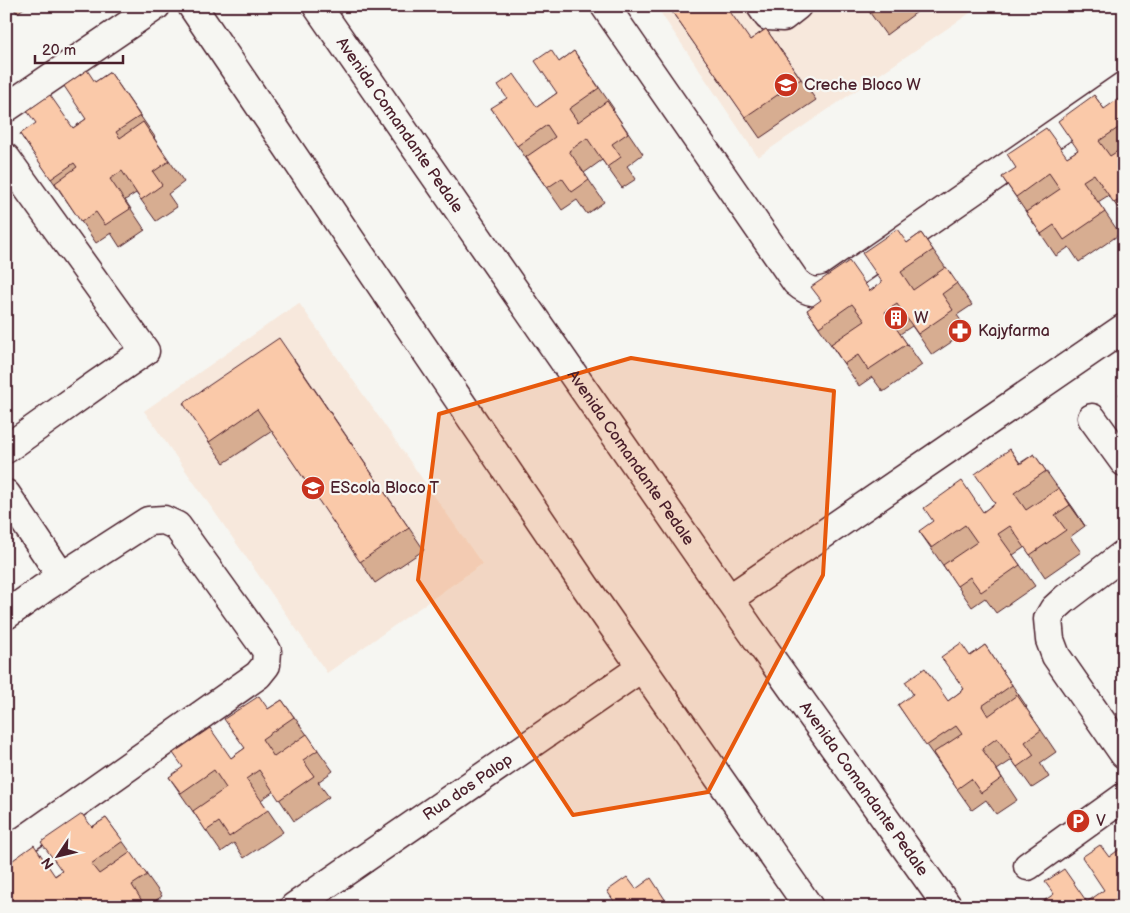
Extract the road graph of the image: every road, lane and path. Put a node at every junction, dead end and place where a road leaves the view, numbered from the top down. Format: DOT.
graph roads {
  1 [pos="156,6"];
  2 [pos="192,6"];
  3 [pos="317,6"];
  4 [pos="605,6"];
  5 [pos="761,6"];
  6 [pos="797,6"];
  7 [pos="1124,86"];
  8 [pos="6,108"];
  9 [pos="6,158"];
  10 [pos="1124,328"];
  11 [pos="1092,418"];
  12 [pos="6,449"];
  13 [pos="1124,462"];
  14 [pos="6,494"];
  15 [pos="1124,554"];
  16 [pos="62,577"];
  17 [pos="729,599"];
  18 [pos="6,615"];
  19 [pos="641,668"];
  20 [pos="1124,754"];
  21 [pos="1124,797"];
  22 [pos="6,853"];
  23 [pos="1028,866"];
  24 [pos="294,907"];
  25 [pos="809,907"];
  26 [pos="948,907"];
  1 -- 8 [label="street"];
  2 -- 19 [label="street"];
  3 -- 17 [label="street, Avenida Comandante Pedale"];
  4 -- 7 [label="street"];
  5 -- 6 [label="street"];
  9 -- 12 [label="street"];
  10 -- 17 [label="street"];
  11 -- 13 [label="street"];
  14 -- 16 [label="street"];
  15 -- 20 [label="street"];
  16 -- 18 [label="street"];
  16 -- 22 [label="street"];
  17 -- 26 [label="street, Avenida Comandante Pedale"];
  19 -- 24 [label="street, Rua dos Palop"];
  19 -- 25 [label="street"];
  21 -- 23 [label="street"];
}
